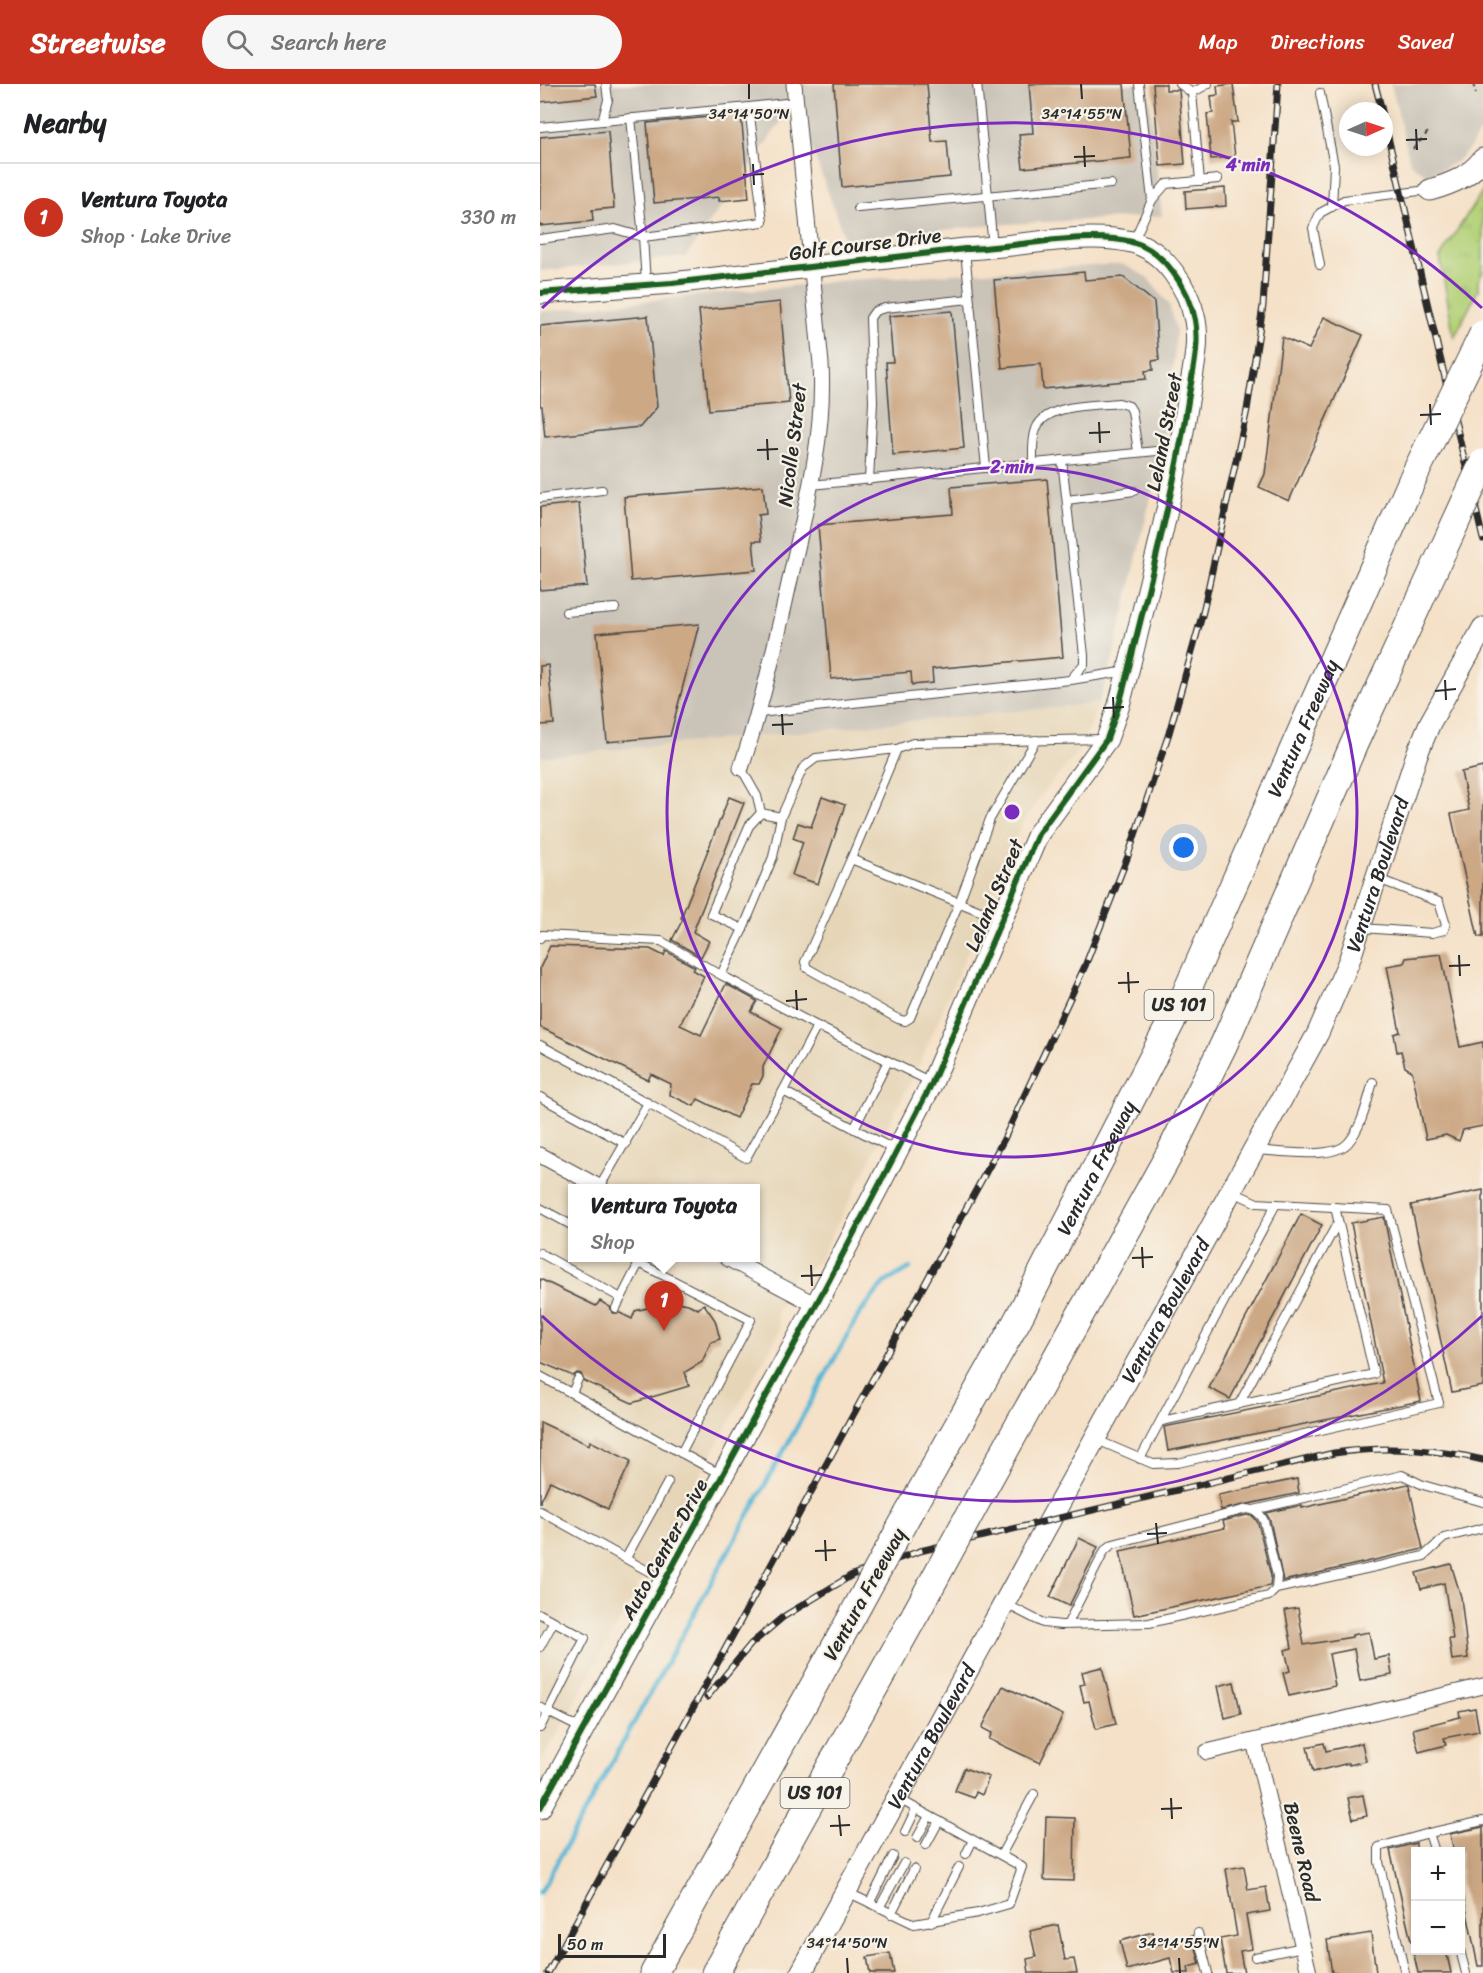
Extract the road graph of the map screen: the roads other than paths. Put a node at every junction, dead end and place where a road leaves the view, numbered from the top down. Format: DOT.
graph roads {
  1 [pos="606,84"];
  2 [pos="794,84"];
  3 [pos="977,84"];
  4 [pos="1139,84"];
  5 [pos="1180,84"];
  6 [pos="1208,84"];
  7 [pos="1192,93"];
  8 [pos="1320,93"];
  9 [pos="795,102"];
  10 [pos="749,106"];
  11 [pos="631,118"];
  12 [pos="602,121"];
  13 [pos="540,126"];
  14 [pos="1483,159"];
  15 [pos="1218,179"];
  16 [pos="1200,181"];
  17 [pos="1111,184"];
  18 [pos="1430,190"];
  19 [pos="988,195"];
  20 [pos="1152,200"];
  21 [pos="1332,207"];
  22 [pos="858,208"];
  23 [pos="644,237"];
  24 [pos="540,239"];
  25 [pos="1134,242"];
  26 [pos="965,249"];
  27 [pos="993,249"];
  28 [pos="1320,265"];
  29 [pos="812,267"];
  30 [pos="1179,282"];
  31 [pos="646,286"];
  32 [pos="540,293"];
  33 [pos="969,299"];
  34 [pos="1483,334"];
  35 [pos="1181,448"];
  36 [pos="1138,452"];
  37 [pos="1062,460"];
  38 [pos="1033,462"];
  39 [pos="1483,463"];
  40 [pos="986,468"];
  41 [pos="869,480"];
  42 [pos="811,485"];
  43 [pos="602,490"];
  44 [pos="1134,491"];
  45 [pos="540,498"];
  46 [pos="1067,500"];
  47 [pos="615,608"];
  48 [pos="566,612"];
  49 [pos="1483,628"];
  50 [pos="1128,671"];
  51 [pos="1070,680"];
  52 [pos="759,713"];
  53 [pos="1107,739"];
  54 [pos="1035,740"];
  55 [pos="897,749"];
  56 [pos="741,768"];
  57 [pos="761,813"];
  58 [pos="781,817"];
  59 [pos="852,859"];
  60 [pos="1378,878"];
  61 [pos="959,903"];
  62 [pos="1001,920"];
  63 [pos="1361,927"];
  64 [pos="743,929"];
  65 [pos="540,938"];
  66 [pos="721,975"];
  67 [pos="817,1026"];
  68 [pos="540,1045"];
  69 [pos="888,1060"];
  70 [pos="1373,1082"];
  71 [pos="932,1083"];
  72 [pos="783,1091"];
  73 [pos="540,1097"];
  74 [pos="648,1103"];
  75 [pos="854,1129"];
  76 [pos="626,1144"];
  77 [pos="1254,1150"];
  78 [pos="897,1151"];
  79 [pos="540,1155"];
  80 [pos="593,1184"];
  81 [pos="602,1184"];
  82 [pos="1231,1192"];
  83 [pos="1276,1204"];
  84 [pos="1335,1207"];
  85 [pos="540,1208"];
  86 [pos="1338,1222"];
  87 [pos="568,1223"];
  88 [pos="540,1253"];
  89 [pos="639,1262"];
  90 [pos="644,1262"];
  91 [pos="736,1262"];
  92 [pos="621,1298"];
  93 [pos="816,1305"];
  94 [pos="616,1308"];
  95 [pos="540,1376"];
  96 [pos="578,1379"];
  97 [pos="572,1393"];
  98 [pos="1239,1404"];
  99 [pos="1162,1421"];
  100 [pos="1095,1440"];
  101 [pos="681,1453"];
  102 [pos="1140,1459"];
  103 [pos="723,1476"];
  104 [pos="668,1482"];
  105 [pos="1483,1502"];
  106 [pos="1254,1510"];
  107 [pos="540,1511"];
  108 [pos="1483,1528"];
  109 [pos="626,1558"];
  110 [pos="666,1581"];
  111 [pos="1276,1589"];
  112 [pos="1005,1604"];
  113 [pos="540,1614"];
  114 [pos="554,1621"];
  115 [pos="1067,1625"];
  116 [pos="540,1647"];
  117 [pos="1483,1686"];
  118 [pos="540,1707"];
  119 [pos="549,1712"];
  120 [pos="540,1728"];
  121 [pos="584,1730"];
  122 [pos="1254,1741"];
  123 [pos="1207,1752"];
  124 [pos="1034,1794"];
  125 [pos="897,1798"];
  126 [pos="540,1808"];
  127 [pos="916,1809"];
  128 [pos="929,1816"];
  129 [pos="939,1821"];
  130 [pos="1483,1821"];
  131 [pos="905,1832"];
  132 [pos="1429,1833"];
  133 [pos="917,1838"];
  134 [pos="973,1840"];
  135 [pos="926,1845"];
  136 [pos="1434,1847"];
  137 [pos="966,1854"];
  138 [pos="1001,1855"];
  139 [pos="893,1856"];
  140 [pos="904,1863"];
  141 [pos="959,1867"];
  142 [pos="914,1869"];
  143 [pos="846,1892"];
  144 [pos="870,1902"];
  145 [pos="879,1908"];
  146 [pos="891,1914"];
  147 [pos="931,1922"];
  148 [pos="1198,1933"];
  149 [pos="1303,1947"];
  150 [pos="1461,1955"];
  151 [pos="1255,1957"];
  152 [pos="654,1973"];
  153 [pos="715,1973"];
  154 [pos="801,1973"];
  155 [pos="1208,1973"];
  156 [pos="1309,1973"];
  157 [pos="1405,1973"];
  158 [pos="1466,1973"];
  1 -- 12 [label="lane"];
  2 -- 9 [label="street, Nicolle Street"];
  3 -- 19 [label="lane"];
  4 -- 20 [label="lane"];
  5 -- 7 [label="lane"];
  6 -- 7 [label="lane"];
  7 -- 16 [label="lane"];
  8 -- 21 [label="lane"];
  9 -- 10 [label="lane"];
  9 -- 29 [label="street, Nicolle Street"];
  10 -- 11 [label="lane"];
  10 -- 23 [label="lane"];
  11 -- 12 [label="lane"];
  11 -- 23 [label="lane"];
  12 -- 13 [label="lane"];
  14 -- 18 [label="street"];
  15 -- 16 [label="lane"];
  16 -- 20 [label="lane"];
  17 -- 19 [label="lane"];
  18 -- 21 [label="lane"];
  19 -- 22 [label="lane"];
  19 -- 27 [label="lane"];
  20 -- 25 [label="lane"];
  21 -- 28 [label="lane"];
  23 -- 24 [label="lane"];
  23 -- 31 [label="lane"];
  25 -- 27 [label="street, Golf Course Drive"];
  25 -- 30 [label="street, Golf Course Drive"];
  26 -- 27 [label="street, Golf Course Drive"];
  26 -- 29 [label="street, Golf Course Drive"];
  26 -- 33 [label="lane"];
  29 -- 31 [label="street, Golf Course Drive"];
  29 -- 42 [label="street, Nicolle Street"];
  30 -- 35 [label="street, Leland Street"];
  31 -- 32 [label="street, Golf Course Drive"];
  33 -- 40 [label="lane"];
  33 -- 41 [label="lane"];
  34 -- 152 [label="highway, Ventura Freeway / US 101, bridge"];
  35 -- 36 [label="lane"];
  35 -- 50 [label="street, Leland Street"];
  36 -- 37 [label="lane"];
  36 -- 38 [label="lane"];
  37 -- 38 [label="lane"];
  37 -- 46 [label="lane"];
  38 -- 40 [label="lane"];
  39 -- 153 [label="highway, US 101, bridge"];
  40 -- 41 [label="lane"];
  41 -- 42 [label="lane"];
  42 -- 52 [label="street, Nicolle Street"];
  43 -- 45 [label="lane"];
  44 -- 46 [label="lane"];
  46 -- 51 [label="lane"];
  47 -- 48 [label="lane"];
  49 -- 60 [label="street, Ventura Boulevard"];
  50 -- 51 [label="lane"];
  50 -- 53 [label="street, Leland Street"];
  51 -- 52 [label="lane"];
  52 -- 56 [label="street, Nicolle Street"];
  53 -- 54 [label="lane"];
  53 -- 62 [label="street, Leland Street"];
  54 -- 55 [label="lane"];
  54 -- 61 [label="lane"];
  55 -- 58 [label="lane"];
  55 -- 59 [label="lane"];
  56 -- 57 [label="lane"];
  57 -- 58 [label="lane"];
  57 -- 64 [label="lane"];
  58 -- 64 [label="lane"];
  59 -- 61 [label="lane"];
  59 -- 61 [label="lane"];
  60 -- 63 [label="street, Ventura Boulevard"];
  60 -- 63 [label="lane"];
  61 -- 62 [label="lane"];
  62 -- 71 [label="street, Leland Street"];
  63 -- 77 [label="street, Ventura Boulevard"];
  64 -- 66 [label="lane"];
  65 -- 66 [label="lane"];
  66 -- 67 [label="lane"];
  67 -- 69 [label="lane"];
  67 -- 72 [label="lane"];
  68 -- 74 [label="lane"];
  69 -- 71 [label="lane"];
  69 -- 75 [label="lane"];
  70 -- 77 [label="lane"];
  71 -- 78 [label="street, Leland Street"];
  72 -- 74 [label="lane"];
  72 -- 75 [label="lane"];
  73 -- 76 [label="lane"];
  74 -- 76 [label="lane"];
  75 -- 78 [label="lane"];
  76 -- 81 [label="lane"];
  77 -- 82 [label="street, Ventura Boulevard"];
  78 -- 93 [label="street, Leland Street"];
  79 -- 80 [label="street"];
  82 -- 83 [label="lane"];
  82 -- 100 [label="street, Ventura Boulevard"];
  83 -- 84 [label="lane"];
  83 -- 99 [label="lane"];
  84 -- 86 [label="lane"];
  84 -- 102 [label="lane"];
  85 -- 87 [label="lane"];
  86 -- 98 [label="lane"];
  86 -- 98 [label="lane"];
  88 -- 92 [label="lane"];
  89 -- 92 [label="lane"];
  90 -- 101 [label="lane"];
  91 -- 93 [label="street"];
  92 -- 94 [label="lane"];
  93 -- 103 [label="street, Auto Center Drive"];
  95 -- 97 [label="lane"];
  96 -- 97 [label="lane"];
  97 -- 101 [label="lane"];
  98 -- 99 [label="lane"];
  99 -- 102 [label="lane"];
  100 -- 102 [label="lane"];
  100 -- 112 [label="street, Ventura Boulevard"];
  101 -- 103 [label="lane"];
  103 -- 110 [label="street, Auto Center Drive"];
  104 -- 109 [label="lane"];
  105 -- 106 [label="lane"];
  106 -- 111 [label="lane"];
  106 -- 115 [label="lane"];
  107 -- 109 [label="lane"];
  108 -- 111 [label="lane"];
  109 -- 110 [label="lane"];
  110 -- 121 [label="street, Auto Center Drive"];
  111 -- 115 [label="lane"];
  112 -- 115 [label="lane"];
  112 -- 125 [label="street, Ventura Boulevard"];
  113 -- 114 [label="lane"];
  114 -- 116 [label="lane"];
  114 -- 119 [label="lane"];
  117 -- 122 [label="street"];
  118 -- 119 [label="lane"];
  119 -- 120 [label="lane"];
  119 -- 121 [label="lane"];
  121 -- 126 [label="street, Auto Center Drive"];
  122 -- 123 [label="street"];
  122 -- 149 [label="street, Beene Road"];
  124 -- 138 [label="lane"];
  125 -- 127 [label="lane"];
  125 -- 143 [label="street, Ventura Boulevard"];
  127 -- 128 [label="lane"];
  127 -- 131 [label="lane"];
  128 -- 129 [label="lane"];
  128 -- 133 [label="lane"];
  129 -- 134 [label="lane"];
  129 -- 135 [label="lane"];
  130 -- 132 [label="lane"];
  132 -- 136 [label="lane"];
  132 -- 157 [label="lane"];
  134 -- 137 [label="lane"];
  134 -- 138 [label="lane"];
  138 -- 147 [label="lane"];
  139 -- 144 [label="lane"];
  140 -- 145 [label="lane"];
  141 -- 147 [label="lane"];
  142 -- 146 [label="lane"];
  143 -- 144 [label="lane"];
  143 -- 154 [label="street, Ventura Boulevard"];
  144 -- 145 [label="lane"];
  145 -- 146 [label="lane"];
  146 -- 147 [label="lane"];
  148 -- 155 [label="lane"];
  149 -- 151 [label="lane"];
  149 -- 156 [label="street, Beene Road"];
  150 -- 158 [label="lane"];
}
